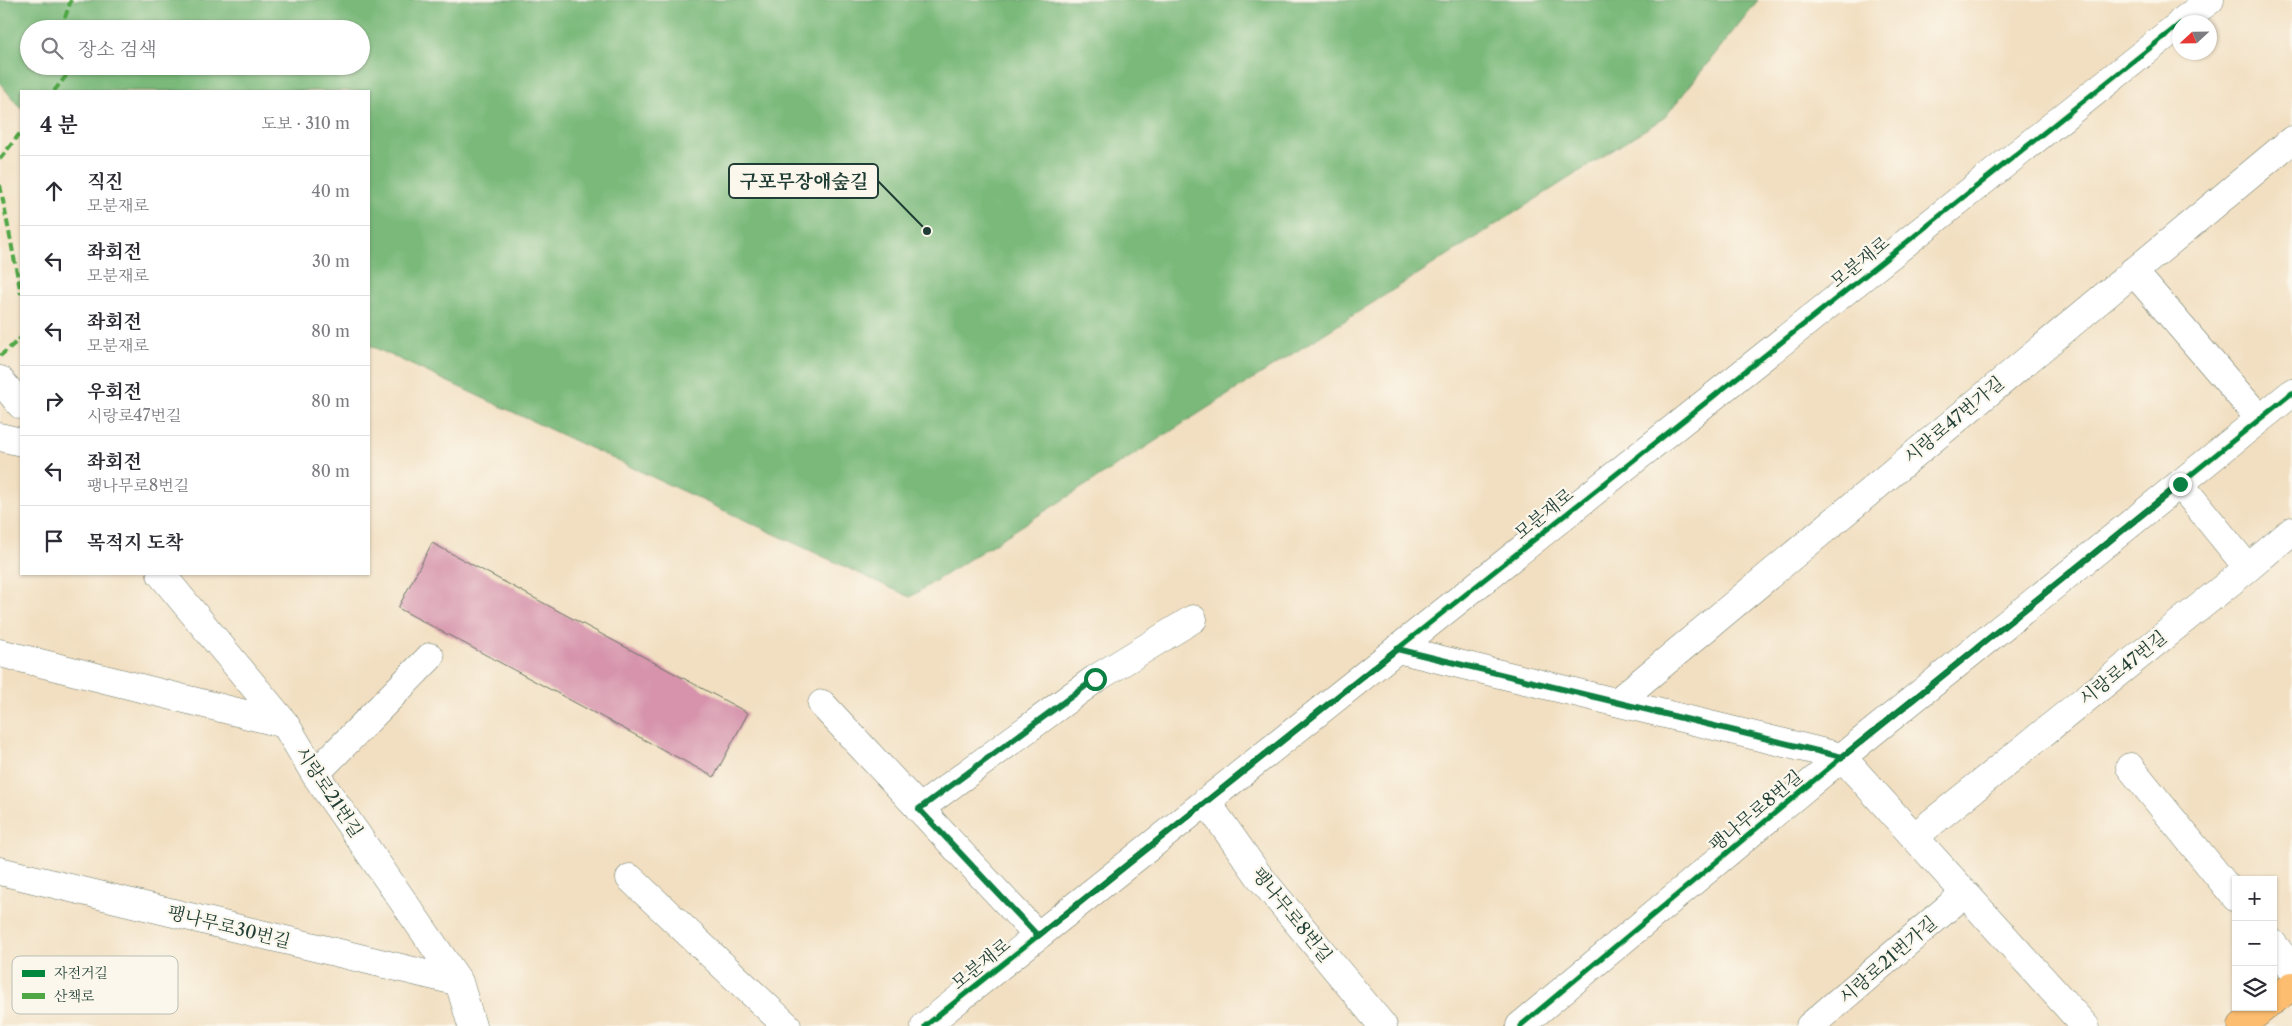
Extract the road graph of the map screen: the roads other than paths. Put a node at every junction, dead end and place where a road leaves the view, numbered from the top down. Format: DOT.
graph roads {
  1 [pos="2210,0"];
  2 [pos="2190,15"];
  3 [pos="2172,29"];
  4 [pos="2292,140"];
  5 [pos="2133,271"];
  6 [pos="0,380"];
  7 [pos="2292,393"];
  8 [pos="20,404"];
  9 [pos="2260,419"];
  10 [pos="0,437"];
  11 [pos="20,442"];
  12 [pos="2180,484"];
  13 [pos="2292,531"];
  14 [pos="2248,568"];
  15 [pos="162,575"];
  16 [pos="1193,618"];
  17 [pos="1397,649"];
  18 [pos="0,653"];
  19 [pos="430,657"];
  20 [pos="1618,702"];
  21 [pos="822,704"];
  22 [pos="285,724"];
  23 [pos="1842,757"];
  24 [pos="2130,767"];
  25 [pos="315,774"];
  26 [pos="1206,801"];
  27 [pos="919,809"];
  28 [pos="1914,837"];
  29 [pos="0,871"];
  30 [pos="630,878"];
  31 [pos="1965,893"];
  32 [pos="2232,893"];
  33 [pos="1038,936"];
  34 [pos="2277,949"];
  35 [pos="2292,968"];
  36 [pos="459,982"];
  37 [pos="2292,986"];
  38 [pos="2277,998"];
  39 [pos="2261,1011"];
  40 [pos="472,1026"];
  41 [pos="787,1026"];
  42 [pos="925,1026"];
  43 [pos="1383,1026"];
  44 [pos="1520,1026"];
  45 [pos="1810,1026"];
  46 [pos="2085,1026"];
  47 [pos="2242,1026"];
  1 -- 2 [label="street, 모분재로"];
  3 -- 17 [label="street, 모분재로"];
  4 -- 5 [label="street, 시랑로47번가길"];
  5 -- 9 [label="street"];
  5 -- 20 [label="street, 시랑로47번가길"];
  6 -- 8 [label="street"];
  7 -- 9 [label="street, 팽나무로8번길"];
  9 -- 12 [label="street, 팽나무로8번길"];
  10 -- 11 [label="street"];
  12 -- 14 [label="street"];
  12 -- 23 [label="street, 팽나무로8번길"];
  13 -- 14 [label="street, 시랑로47번길"];
  14 -- 28 [label="street, 시랑로47번길"];
  15 -- 22 [label="street, 시랑로21번길"];
  16 -- 27 [label="street"];
  17 -- 20 [label="street"];
  17 -- 26 [label="street, 모분재로"];
  18 -- 22 [label="street"];
  19 -- 25 [label="street"];
  20 -- 23 [label="street"];
  21 -- 27 [label="street, 모분재로"];
  22 -- 25 [label="street, 시랑로21번길"];
  23 -- 28 [label="street"];
  23 -- 44 [label="street, 팽나무로8번길"];
  24 -- 32 [label="street"];
  25 -- 36 [label="street, 시랑로21번길"];
  26 -- 33 [label="street, 모분재로"];
  26 -- 43 [label="street, 팽나무로8번길"];
  27 -- 33 [label="street, 모분재로"];
  28 -- 31 [label="street"];
  29 -- 36 [label="street, 팽나무로30번길"];
  30 -- 41 [label="street"];
  31 -- 45 [label="street, 시랑로21번가길"];
  31 -- 46 [label="street"];
  33 -- 42 [label="street, 모분재로"];
  34 -- 35 [label="street"];
  36 -- 40 [label="street, 시랑로21번길"];
  37 -- 38 [label="main road"];
  39 -- 47 [label="main road"];
}
